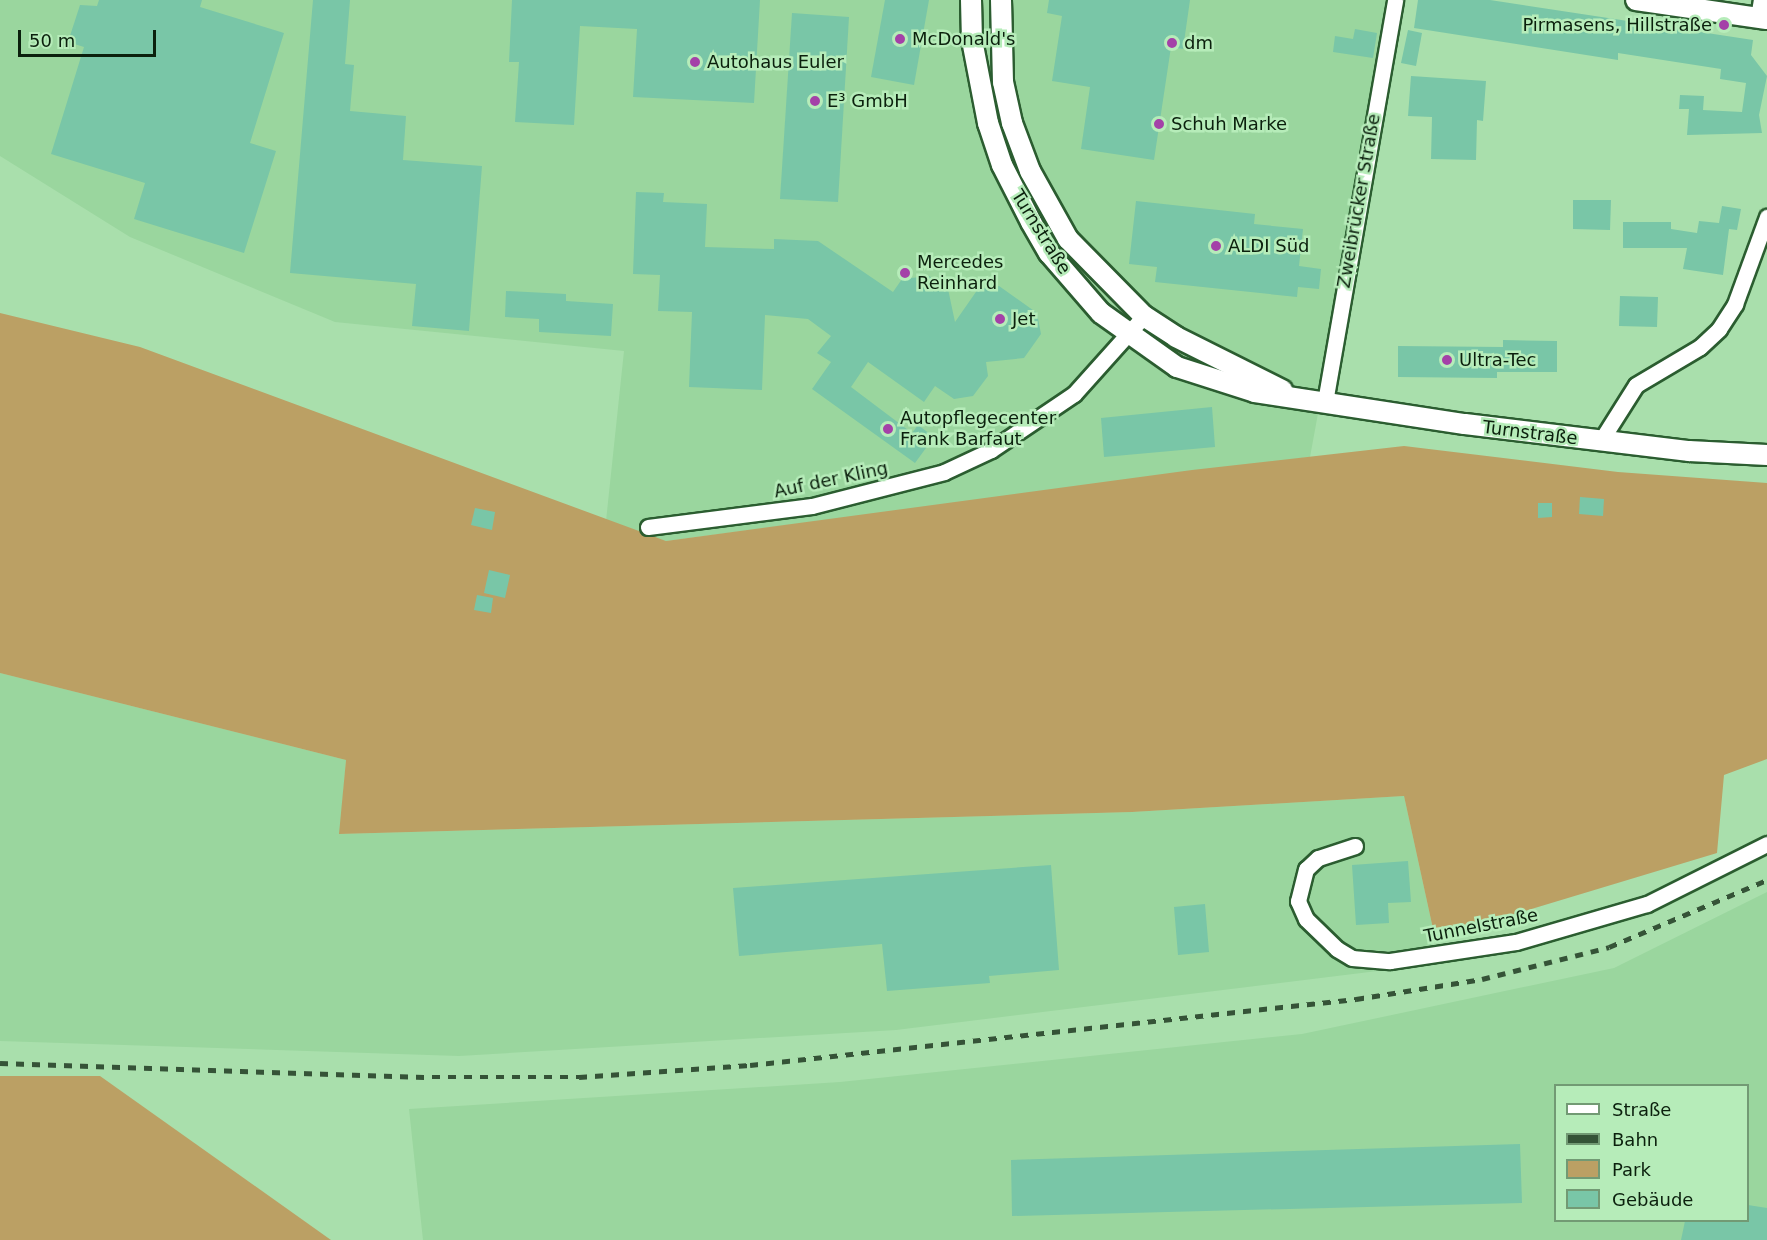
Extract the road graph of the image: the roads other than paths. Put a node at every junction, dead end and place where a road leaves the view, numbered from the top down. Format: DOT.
graph roads {
  1 [pos="971,0"];
  2 [pos="1001,0"];
  3 [pos="1395,0"];
  4 [pos="1636,0"];
  5 [pos="1762,12"];
  6 [pos="1767,217"];
  7 [pos="1144,316"];
  8 [pos="1128,336"];
  9 [pos="1295,397"];
  10 [pos="1325,402"];
  11 [pos="1600,442"];
  12 [pos="1767,455"];
  13 [pos="648,527"];
  14 [pos="1767,844"];
  15 [pos="1355,846"];
  1 -- 8 [label="street, Turnstraße"];
  2 -- 7 [label="street, Turnstraße"];
  3 -- 10 [label="street, Zweibrücker Straße"];
  4 -- 5 [label="street"];
  6 -- 11 [label="street"];
  7 -- 8 [label="street, Auf der Kling"];
  7 -- 9 [label="street, Turnstraße"];
  8 -- 9 [label="street, Turnstraße"];
  8 -- 13 [label="street, Auf der Kling"];
  9 -- 10 [label="street, Turnstraße"];
  10 -- 11 [label="street, Turnstraße"];
  11 -- 12 [label="street, Turnstraße"];
  14 -- 15 [label="street, Tunnelstraße"];
}
